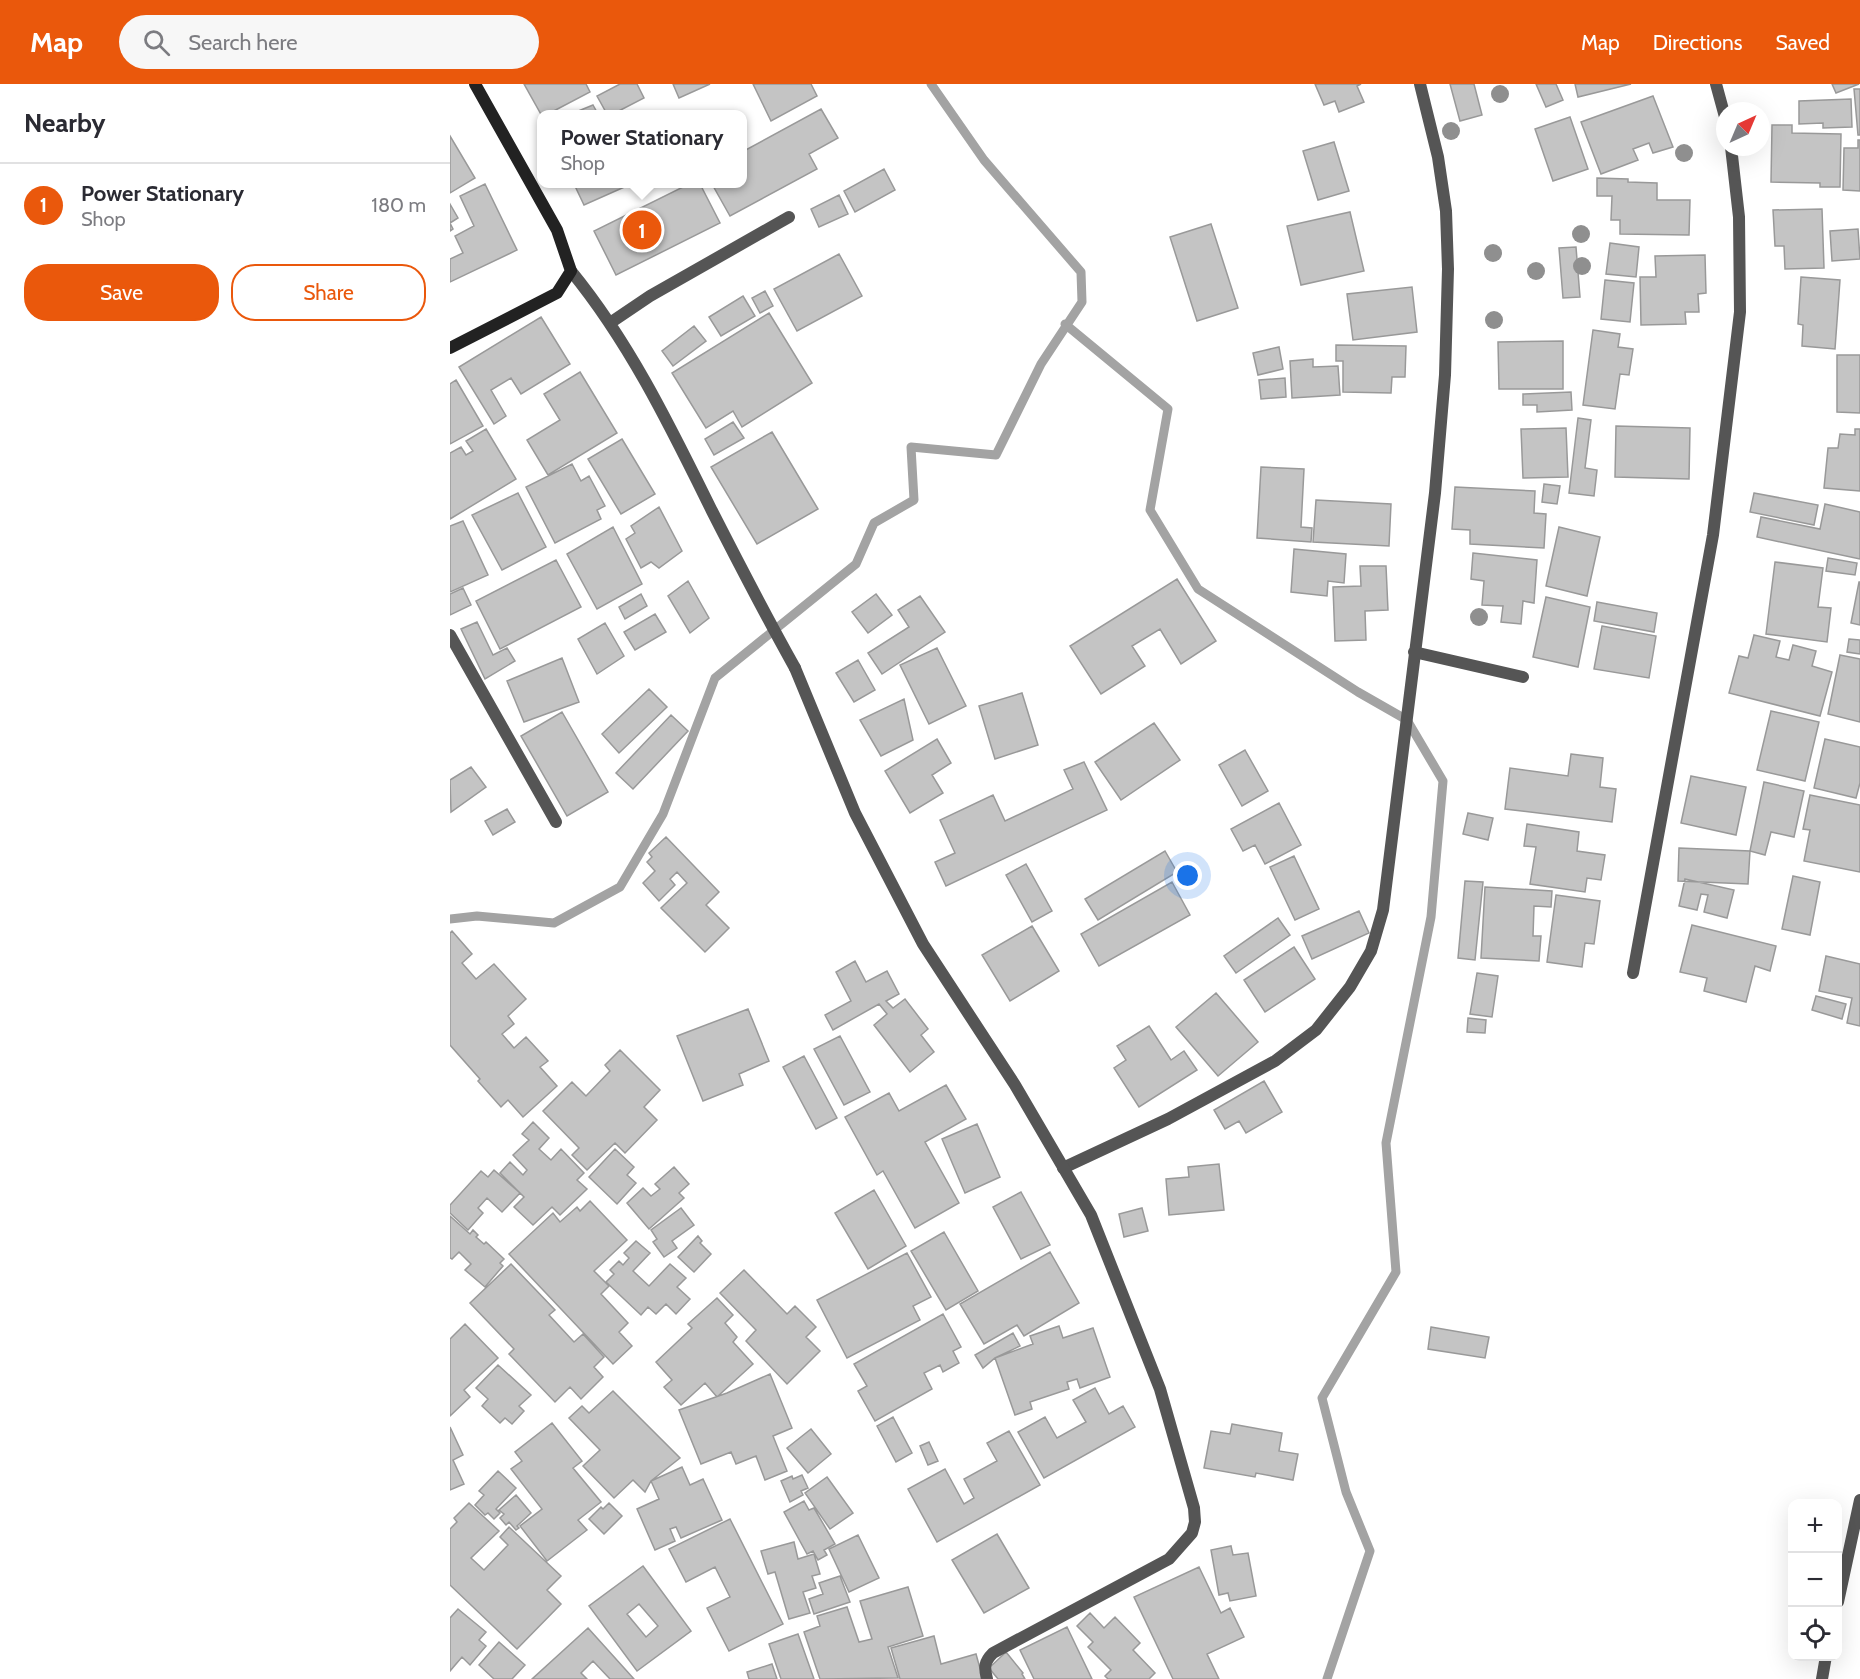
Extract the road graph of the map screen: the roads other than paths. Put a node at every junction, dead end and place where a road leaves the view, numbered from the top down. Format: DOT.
graph roads {
  1 [pos="475,84"];
  2 [pos="1420,84"];
  3 [pos="1716,84"];
  4 [pos="1721,102"];
  5 [pos="1732,156"];
  6 [pos="789,217"];
  7 [pos="571,271"];
  8 [pos="610,323"];
  9 [pos="450,348"];
  10 [pos="450,635"];
  11 [pos="1414,652"];
  12 [pos="1523,677"];
  13 [pos="556,822"];
  14 [pos="1633,973"];
  15 [pos="1063,1168"];
  16 [pos="1860,1500"];
  17 [pos="1842,1583"];
  18 [pos="1825,1661"];
  19 [pos="987,1679"];
  20 [pos="1822,1679"];
  1 -- 7 [label="main road"];
  2 -- 11 [label="street"];
  3 -- 4 [label="street"];
  5 -- 14 [label="street"];
  6 -- 8 [label="street"];
  7 -- 8 [label="street"];
  7 -- 9 [label="main road"];
  8 -- 15 [label="street"];
  10 -- 13 [label="street"];
  11 -- 12 [label="street"];
  11 -- 15 [label="street"];
  15 -- 19 [label="street"];
  16 -- 17 [label="street"];
  18 -- 20 [label="street"];
}
